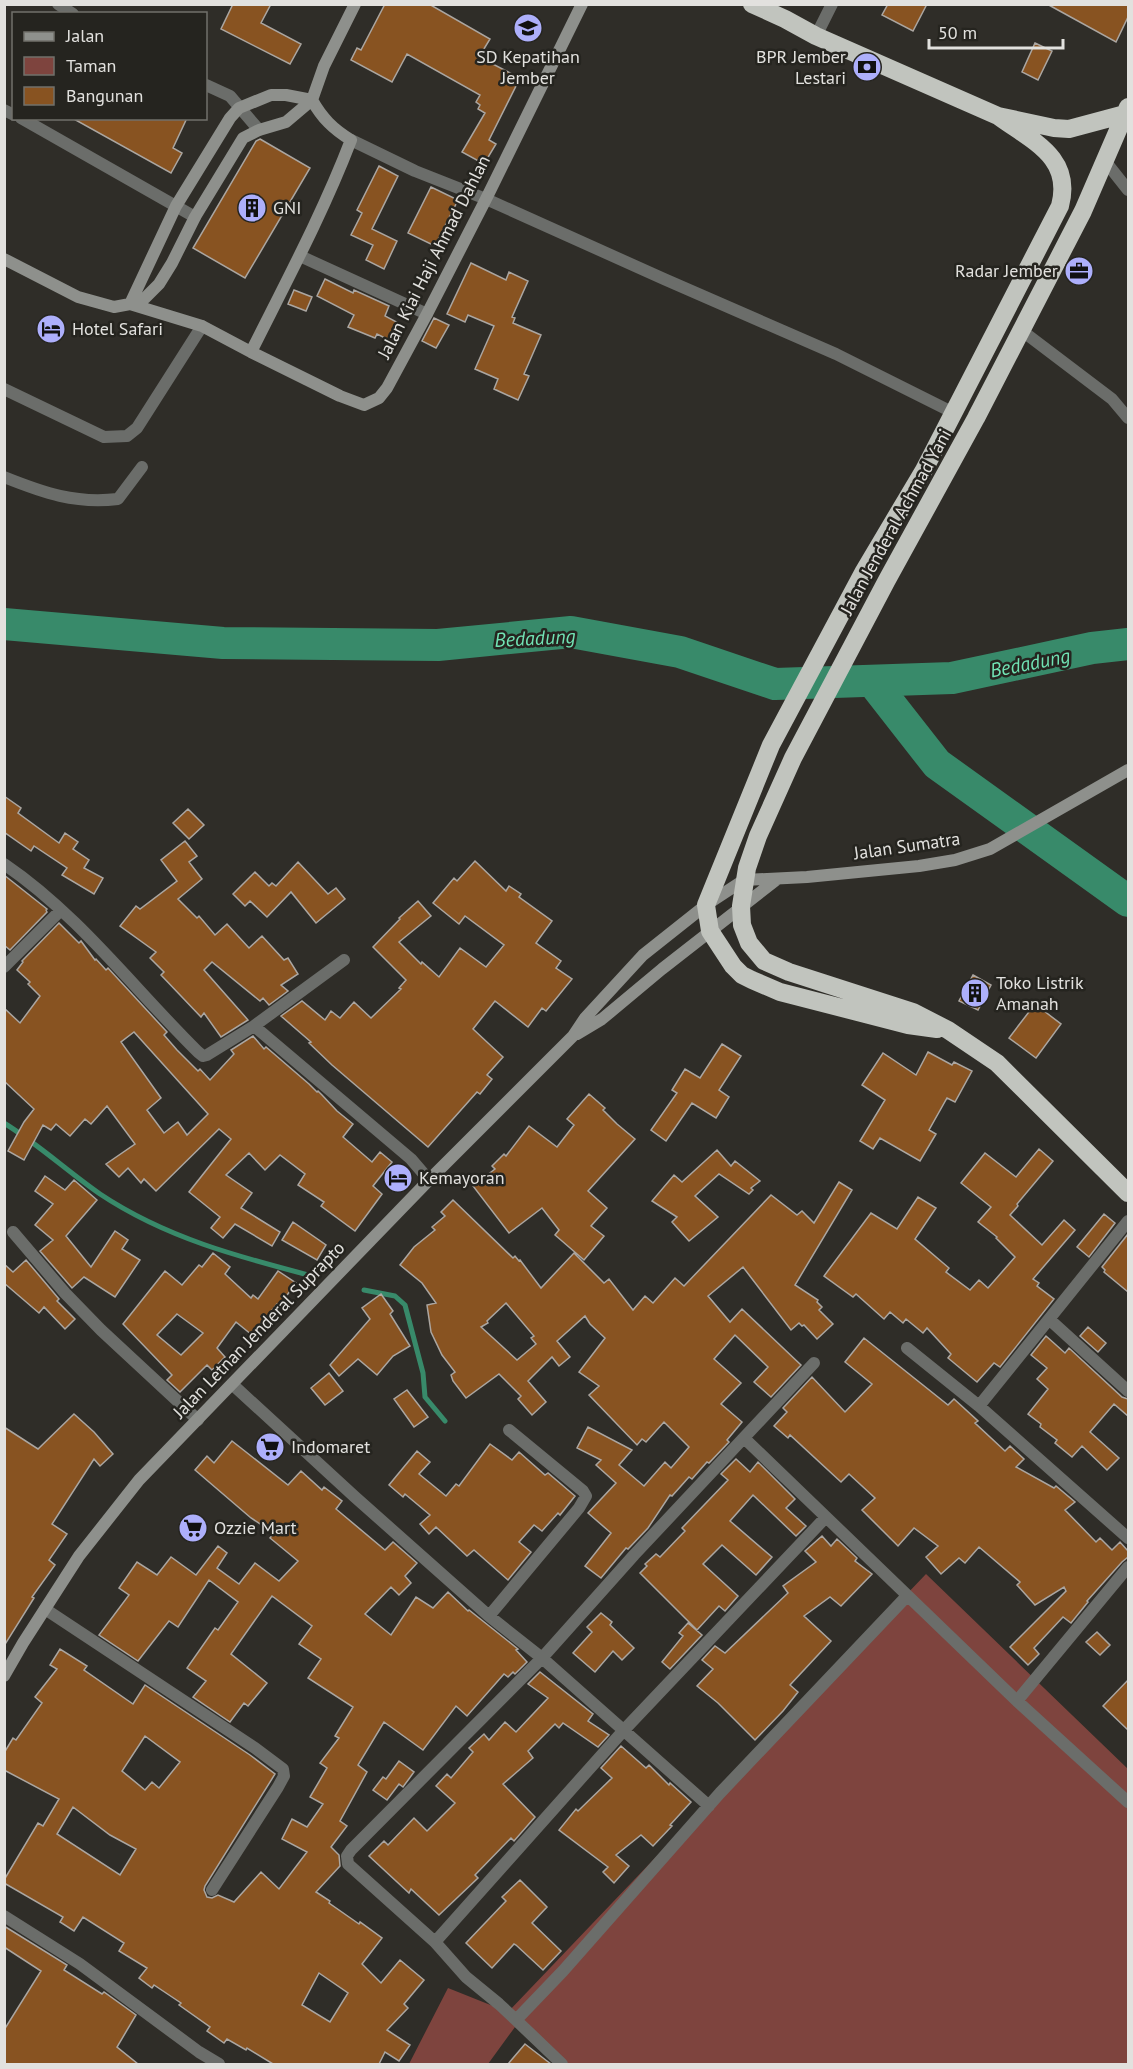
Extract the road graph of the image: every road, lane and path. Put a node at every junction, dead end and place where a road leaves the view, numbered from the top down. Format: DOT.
graph roads {
  1 [pos="355,4"];
  2 [pos="582,4"];
  3 [pos="752,4"];
  4 [pos="832,4"];
  5 [pos="816,36"];
  6 [pos="207,85"];
  7 [pos="312,100"];
  8 [pos="239,108"];
  9 [pos="1127,111"];
  10 [pos="998,117"];
  11 [pos="25,120"];
  12 [pos="259,130"];
  13 [pos="351,140"];
  14 [pos="1105,161"];
  15 [pos="1128,190"];
  16 [pos="486,199"];
  17 [pos="176,206"];
  18 [pos="195,217"];
  19 [pos="300,255"];
  20 [pos="4,259"];
  21 [pos="130,304"];
  22 [pos="427,314"];
  23 [pos="202,326"];
  24 [pos="1021,330"];
  25 [pos="250,352"];
  26 [pos="4,389"];
  27 [pos="954,413"];
  28 [pos="1128,418"];
  29 [pos="142,467"];
  30 [pos="4,477"];
  31 [pos="1128,770"];
  32 [pos="4,864"];
  33 [pos="776,879"];
  34 [pos="744,880"];
  35 [pos="706,905"];
  36 [pos="741,906"];
  37 [pos="61,910"];
  38 [pos="710,931"];
  39 [pos="344,960"];
  40 [pos="4,967"];
  41 [pos="254,1026"];
  42 [pos="948,1030"];
  43 [pos="573,1036"];
  44 [pos="429,1180"];
  45 [pos="1128,1193"];
  46 [pos="1128,1221"];
  47 [pos="13,1232"];
  48 [pos="1050,1320"];
  49 [pos="907,1348"];
  50 [pos="814,1363"];
  51 [pos="232,1384"];
  52 [pos="1128,1391"];
  53 [pos="979,1406"];
  54 [pos="198,1420"];
  55 [pos="509,1430"];
  56 [pos="744,1438"];
  57 [pos="826,1517"];
  58 [pos="1128,1538"];
  59 [pos="1128,1567"];
  60 [pos="907,1596"];
  61 [pos="45,1609"];
  62 [pos="489,1616"];
  63 [pos="542,1658"];
  64 [pos="4,1676"];
  65 [pos="1017,1701"];
  66 [pos="624,1730"];
  67 [pos="1128,1802"];
  68 [pos="709,1806"];
  69 [pos="212,1890"];
  70 [pos="4,1916"];
  71 [pos="435,1942"];
  72 [pos="516,2020"];
  73 [pos="219,2064"];
  74 [pos="562,2064"];
  1 -- 7 [label="street"];
  2 -- 16 [label="street, Jalan Kiai Haji Ahmad Dahlan"];
  3 -- 5 [label="highway"];
  4 -- 5 [label="street"];
  5 -- 10 [label="highway"];
  6 -- 8 [label="street"];
  7 -- 8 [label="street"];
  7 -- 12 [label="street"];
  7 -- 13 [label="street"];
  8 -- 12 [label="street"];
  8 -- 17 [label="street"];
  9 -- 10 [label="highway"];
  9 -- 14 [label="highway, Jalan Jenderal Achmad Yani"];
  10 -- 27 [label="highway, Jalan Jenderal Achmad Yani"];
  11 -- 17 [label="street"];
  12 -- 18 [label="street"];
  13 -- 16 [label="street"];
  13 -- 19 [label="street"];
  14 -- 15 [label="street"];
  14 -- 24 [label="highway, Jalan Jenderal Achmad Yani"];
  16 -- 22 [label="street, Jalan Kiai Haji Ahmad Dahlan"];
  16 -- 27 [label="street"];
  17 -- 18 [label="street"];
  17 -- 21 [label="street"];
  18 -- 21 [label="street"];
  19 -- 22 [label="street"];
  19 -- 25 [label="street"];
  20 -- 21 [label="street"];
  21 -- 23 [label="street"];
  22 -- 25 [label="street, Jalan Kiai Haji Ahmad Dahlan"];
  23 -- 25 [label="street"];
  23 -- 26 [label="street"];
  24 -- 28 [label="street"];
  24 -- 34 [label="highway, Jalan Jenderal Achmad Yani"];
  27 -- 35 [label="highway, Jalan Jenderal Achmad Yani"];
  29 -- 30 [label="street"];
  31 -- 33 [label="street, Jalan Sumatra"];
  32 -- 37 [label="street"];
  33 -- 34 [label="street, Jalan Sumatra"];
  33 -- 36 [label="street, Jalan Letnan Jenderal Suprapto"];
  34 -- 35 [label="street, Jalan Letnan Jenderal Suprapto"];
  34 -- 36 [label="highway, Jalan Jenderal Achmad Yani"];
  35 -- 38 [label="highway"];
  35 -- 43 [label="street, Jalan Letnan Jenderal Suprapto"];
  36 -- 38 [label="street, Jalan Letnan Jenderal Suprapto"];
  36 -- 42 [label="highway, Jalan Jenderal Achmad Yani"];
  37 -- 40 [label="street"];
  37 -- 41 [label="street"];
  38 -- 42 [label="highway"];
  38 -- 43 [label="street, Jalan Letnan Jenderal Suprapto"];
  39 -- 41 [label="street"];
  41 -- 44 [label="street"];
  42 -- 45 [label="highway"];
  43 -- 44 [label="street, Jalan Letnan Jenderal Suprapto"];
  44 -- 51 [label="street, Jalan Letnan Jenderal Suprapto"];
  46 -- 48 [label="street"];
  47 -- 54 [label="street"];
  48 -- 52 [label="street"];
  48 -- 53 [label="street"];
  49 -- 53 [label="street"];
  50 -- 56 [label="street"];
  51 -- 54 [label="street, Jalan Letnan Jenderal Suprapto"];
  51 -- 62 [label="street"];
  53 -- 58 [label="street"];
  54 -- 61 [label="street, Jalan Letnan Jenderal Suprapto"];
  55 -- 62 [label="street"];
  56 -- 57 [label="street"];
  56 -- 63 [label="street"];
  57 -- 60 [label="street"];
  57 -- 66 [label="street"];
  59 -- 65 [label="street"];
  60 -- 65 [label="street"];
  60 -- 68 [label="street"];
  61 -- 64 [label="street, Jalan Letnan Jenderal Suprapto"];
  61 -- 69 [label="street"];
  62 -- 63 [label="street"];
  63 -- 66 [label="street"];
  63 -- 71 [label="street"];
  65 -- 67 [label="street"];
  66 -- 68 [label="street"];
  66 -- 71 [label="street"];
  68 -- 72 [label="street"];
  70 -- 73 [label="street"];
  71 -- 72 [label="street"];
  72 -- 74 [label="street"];
}
